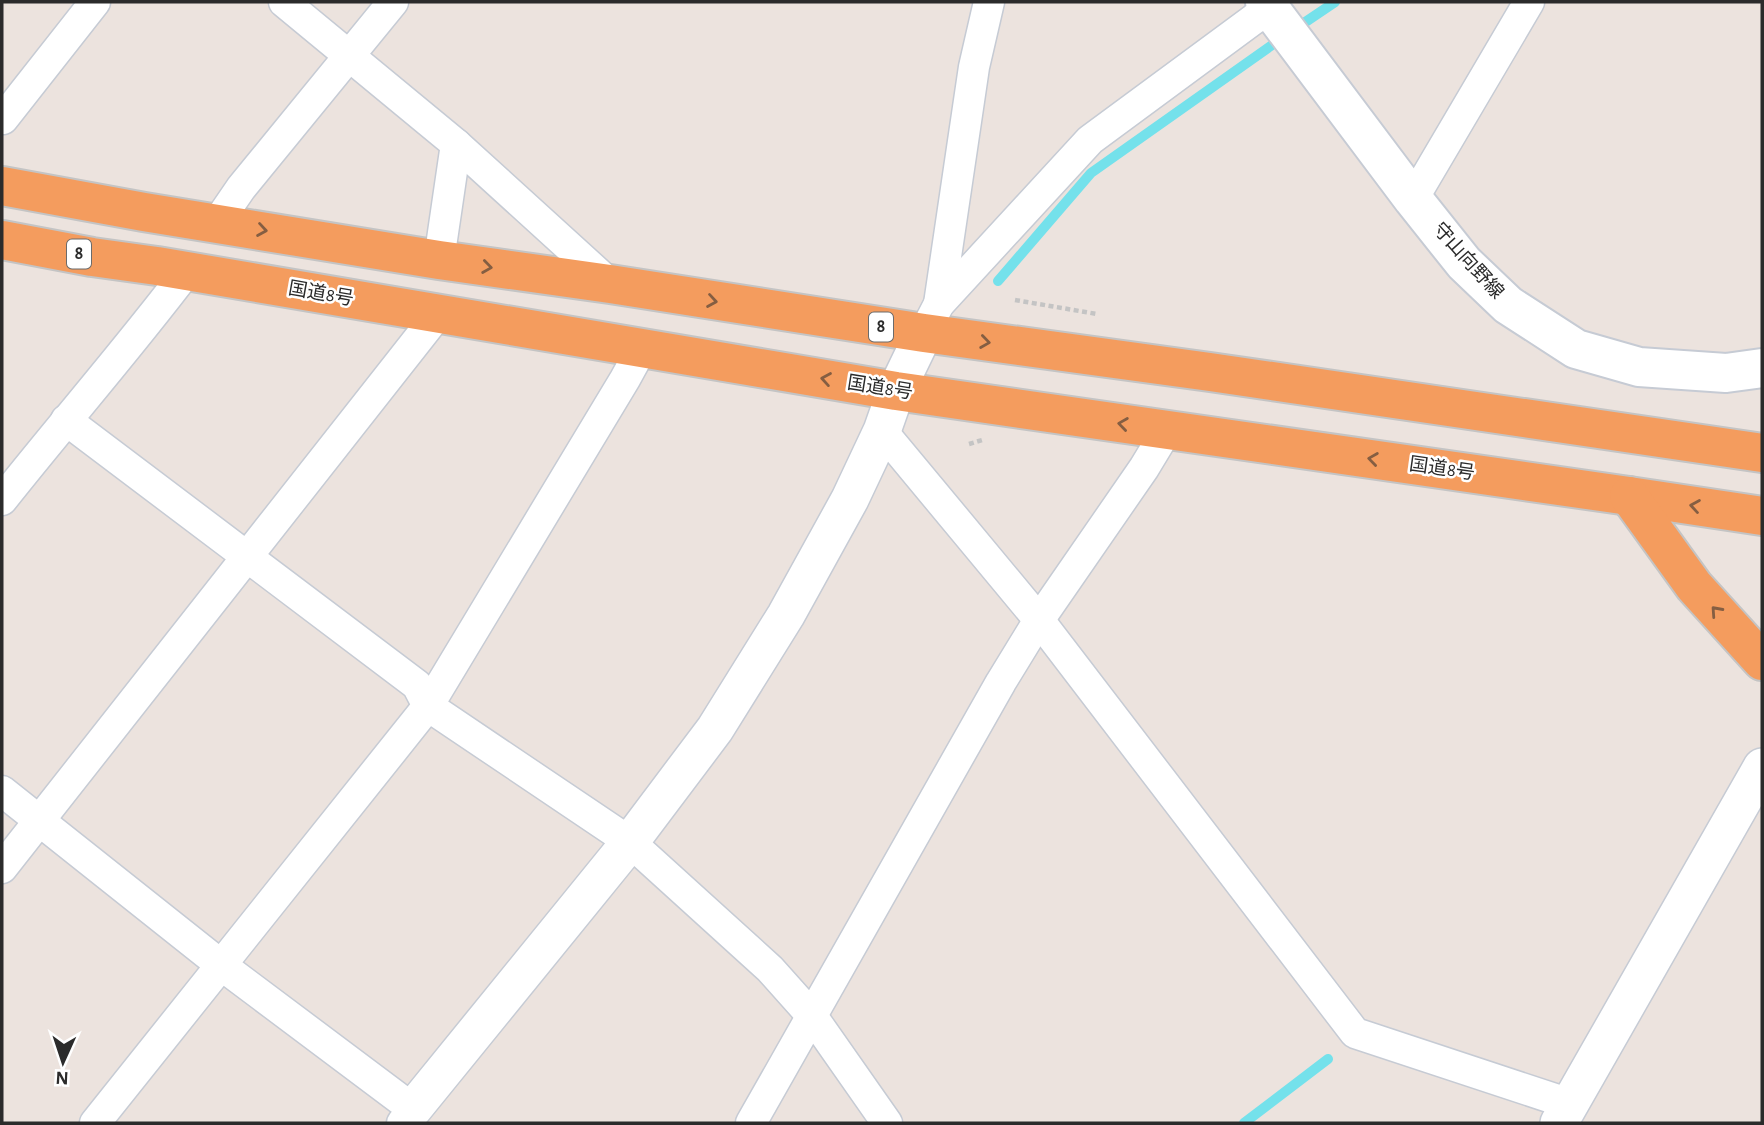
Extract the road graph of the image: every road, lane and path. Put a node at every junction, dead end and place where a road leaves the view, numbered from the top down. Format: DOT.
graph roads {
  1 [pos="95,2"];
  2 [pos="284,2"];
  3 [pos="393,2"];
  4 [pos="989,2"];
  5 [pos="1529,2"];
  6 [pos="1267,6"];
  7 [pos="350,55"];
  8 [pos="3,119"];
  9 [pos="456,144"];
  10 [pos="2,163"];
  11 [pos="2,186"];
  12 [pos="1413,199"];
  13 [pos="144,212"];
  14 [pos="217,223"];
  15 [pos="2,240"];
  16 [pos="439,260"];
  17 [pos="2,261"];
  18 [pos="172,268"];
  19 [pos="610,284"];
  20 [pos="1015,300"];
  21 [pos="438,314"];
  22 [pos="1097,314"];
  23 [pos="932,319"];
  24 [pos="642,348"];
  25 [pos="1762,368"];
  26 [pos="896,391"];
  27 [pos="66,420"];
  28 [pos="1167,430"];
  29 [pos="882,431"];
  30 [pos="1762,453"];
  31 [pos="1629,496"];
  32 [pos="2,500"];
  33 [pos="1762,516"];
  34 [pos="246,557"];
  35 [pos="1040,620"];
  36 [pos="1762,661"];
  37 [pos="428,706"];
  38 [pos="1762,767"];
  39 [pos="2,791"];
  40 [pos="39,821"];
  41 [pos="630,842"];
  42 [pos="2,868"];
  43 [pos="221,965"];
  44 [pos="812,1016"];
  45 [pos="1564,1114"];
  46 [pos="407,1116"];
  47 [pos="95,1123"];
  48 [pos="751,1123"];
  49 [pos="887,1123"];
  1 -- 8 [label="street"];
  2 -- 7 [label="street"];
  3 -- 7 [label="street"];
  4 -- 23 [label="street"];
  5 -- 12 [label="street"];
  6 -- 12 [label="main road, 守山向野線"];
  6 -- 23 [label="street"];
  7 -- 9 [label="street"];
  7 -- 14 [label="street"];
  9 -- 16 [label="street"];
  9 -- 19 [label="street"];
  10 -- 13 [label="highway, 8"];
  11 -- 13 [label="highway, 8"];
  12 -- 25 [label="main road, 守山向野線"];
  13 -- 14 [label="highway, 8"];
  14 -- 16 [label="highway, 8, one-way"];
  15 -- 18 [label="highway, 国道8号 / 8"];
  16 -- 19 [label="highway, 8, one-way"];
  17 -- 18 [label="highway, 8"];
  18 -- 21 [label="highway, 国道8号 / 8"];
  18 -- 27 [label="street"];
  19 -- 23 [label="highway, 8, one-way"];
  20 -- 22 [label="path"];
  21 -- 24 [label="highway, 国道8号 / 8"];
  21 -- 34 [label="street"];
  23 -- 26 [label="street"];
  23 -- 30 [label="highway, 8, one-way"];
  26 -- 24 [label="highway, 国道8号 / 8, one-way"];
  24 -- 37 [label="street"];
  28 -- 26 [label="highway, 国道8号 / 8, one-way"];
  26 -- 29 [label="street"];
  27 -- 32 [label="street"];
  27 -- 34 [label="street"];
  31 -- 28 [label="highway, 国道8号 / 8, one-way"];
  28 -- 35 [label="street"];
  29 -- 35 [label="street"];
  29 -- 41 [label="street"];
  33 -- 31 [label="highway, 国道8号 / 8, one-way"];
  36 -- 31 [label="highway, one-way"];
  34 -- 37 [label="street"];
  34 -- 40 [label="street"];
  35 -- 44 [label="street"];
  35 -- 45 [label="street"];
  37 -- 41 [label="street"];
  37 -- 43 [label="street"];
  38 -- 45 [label="street"];
  39 -- 40 [label="street"];
  40 -- 42 [label="street"];
  40 -- 43 [label="street"];
  41 -- 44 [label="street"];
  41 -- 46 [label="street"];
  43 -- 46 [label="street"];
  43 -- 47 [label="street"];
  44 -- 48 [label="street"];
  44 -- 49 [label="street"];
}
